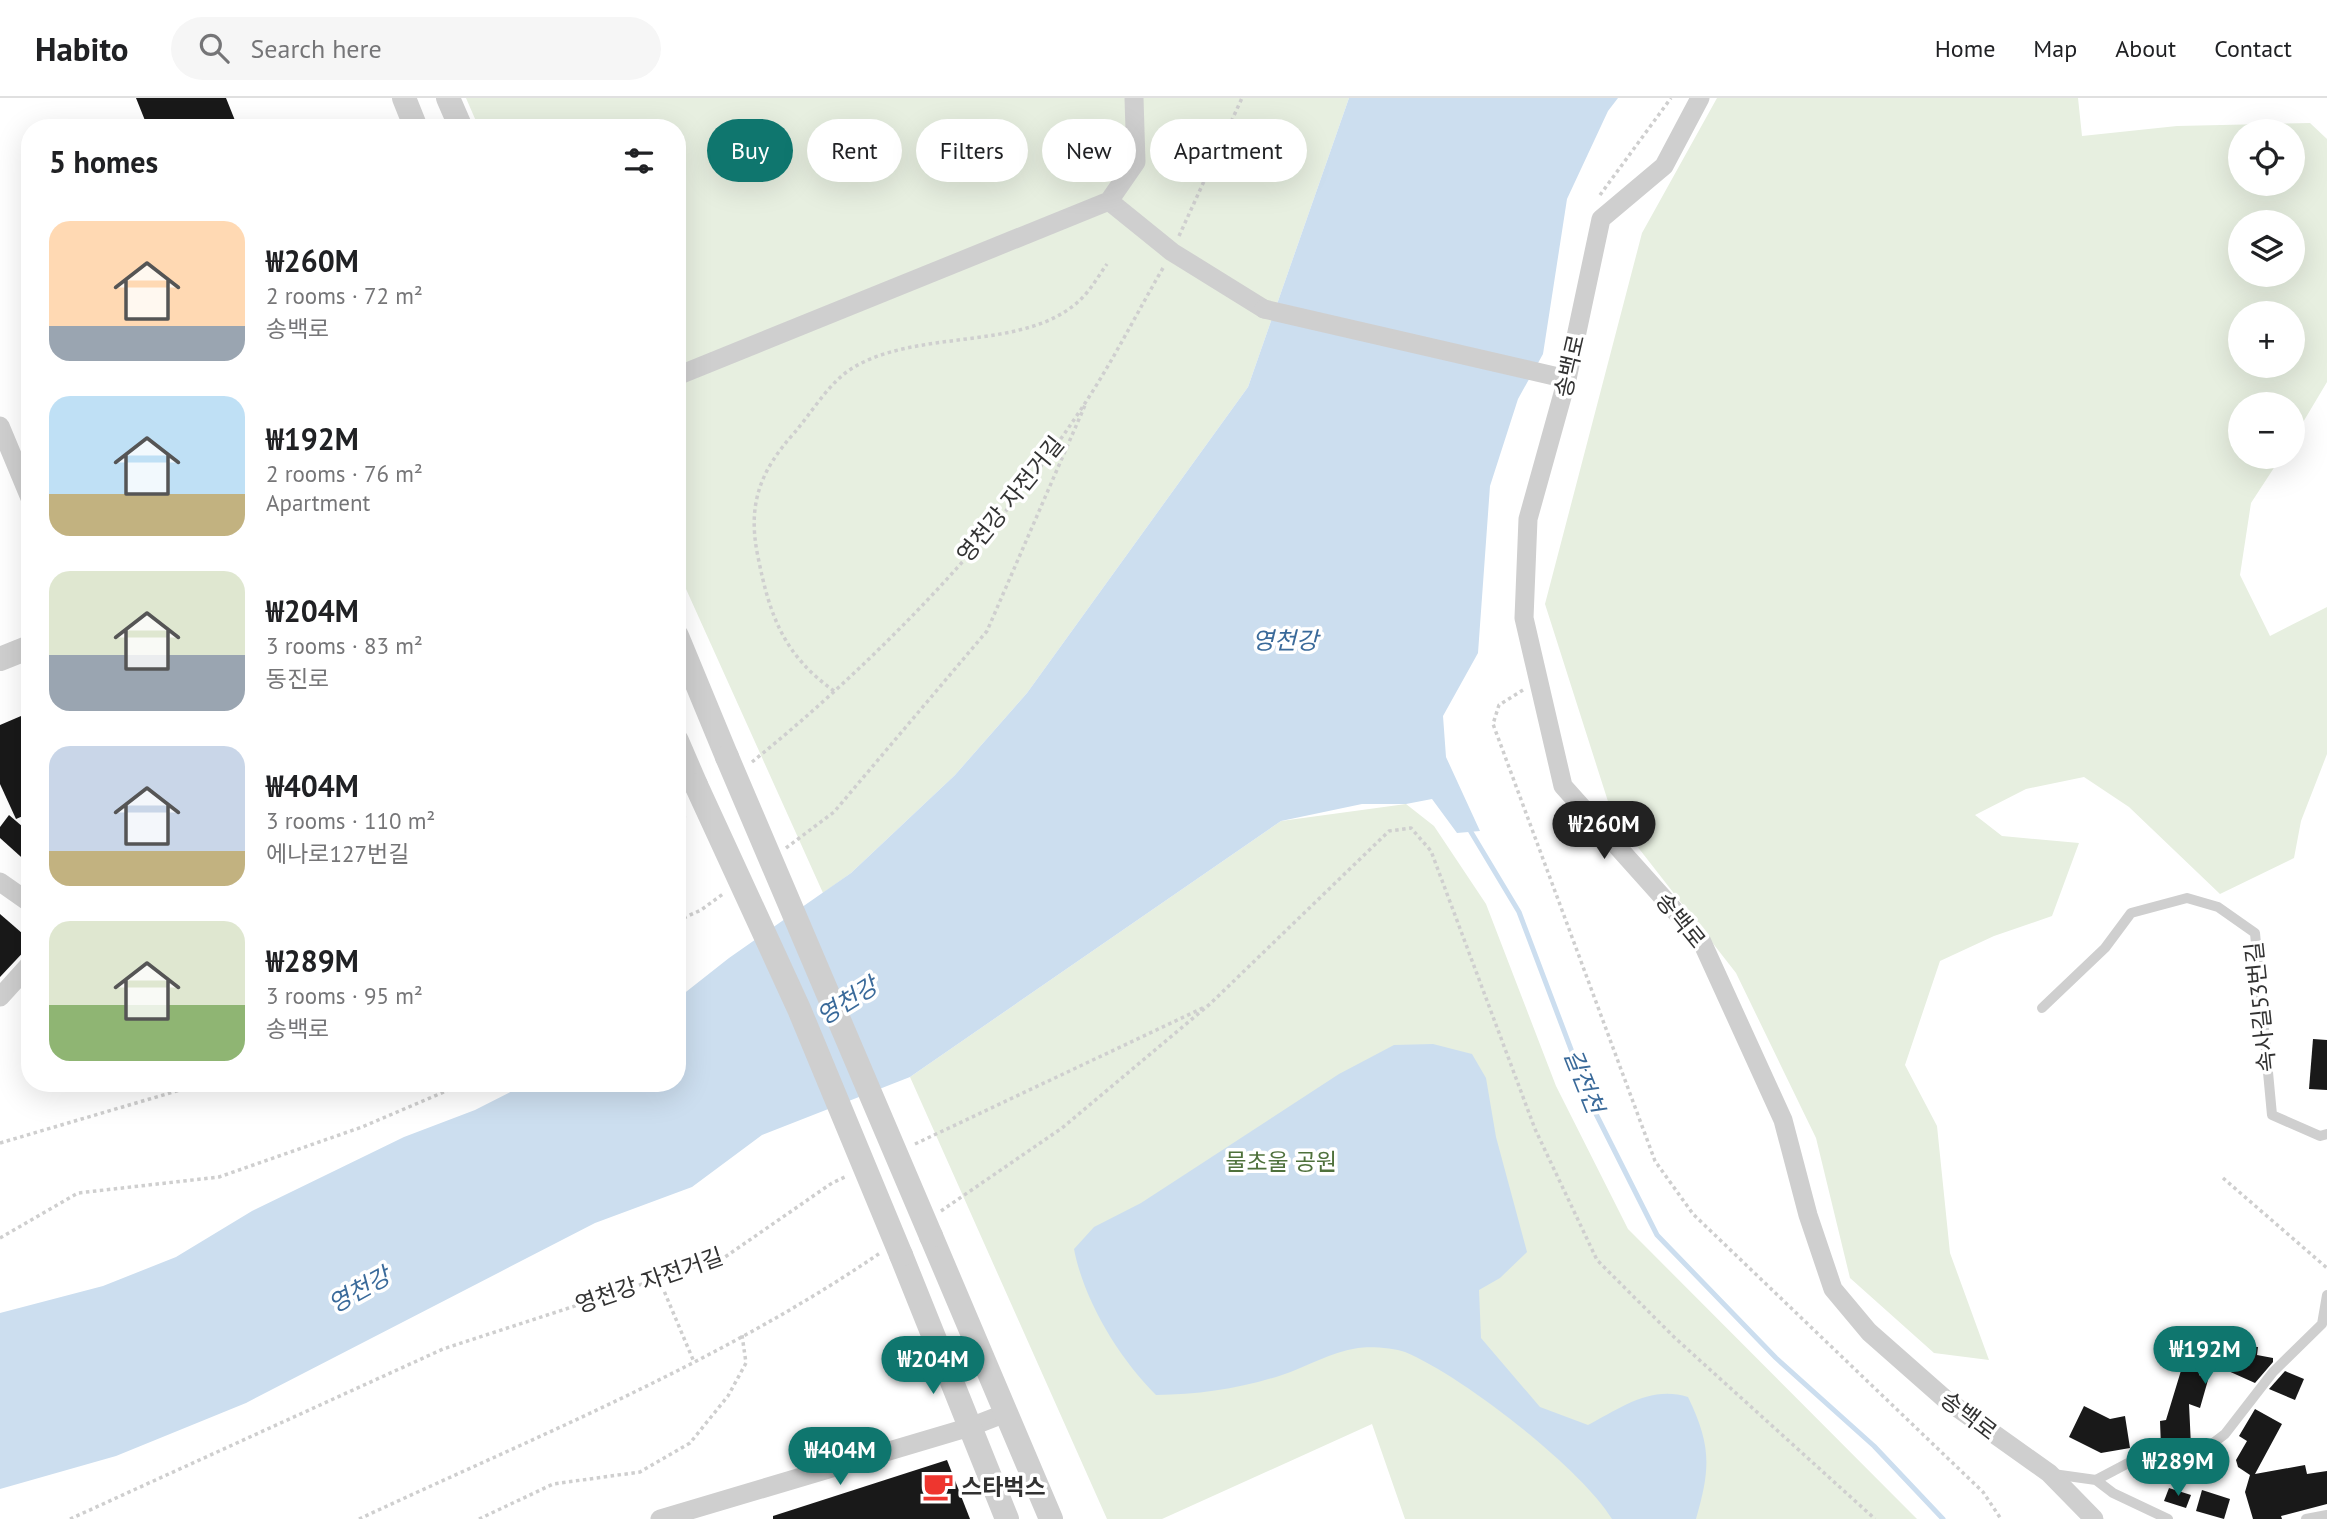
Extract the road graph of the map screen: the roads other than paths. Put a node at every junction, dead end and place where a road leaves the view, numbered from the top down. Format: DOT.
graph roads {
  1 [pos="404,98"];
  2 [pos="448,98"];
  3 [pos="1134,98"];
  4 [pos="1700,98"];
  5 [pos="412,119"];
  6 [pos="457,119"];
  7 [pos="1109,201"];
  8 [pos="686,372"];
  9 [pos="1567,379"];
  10 [pos="0,426"];
  11 [pos="21,476"];
  12 [pos="21,651"];
  13 [pos="686,654"];
  14 [pos="0,659"];
  15 [pos="686,762"];
  16 [pos="0,882"];
  17 [pos="21,897"];
  18 [pos="21,974"];
  19 [pos="0,997"];
  20 [pos="2042,1008"];
  21 [pos="2327,1134"];
  22 [pos="2327,1295"];
  23 [pos="1006,1413"];
  24 [pos="970,1427"];
  25 [pos="2049,1473"];
  26 [pos="2096,1480"];
  27 [pos="2327,1515"];
  28 [pos="660,1519"];
  29 [pos="1007,1519"];
  30 [pos="1051,1519"];
  31 [pos="2094,1519"];
  32 [pos="2168,1519"];
  33 [pos="2306,1519"];
  1 -- 5 [label="street"];
  2 -- 6 [label="street"];
  3 -- 7 [label="street"];
  4 -- 9 [label="street, 송백로"];
  7 -- 8 [label="street"];
  7 -- 9 [label="street, bridge"];
  9 -- 25 [label="street, 송백로"];
  10 -- 11 [label="street"];
  12 -- 14 [label="street"];
  13 -- 23 [label="street, bridge"];
  15 -- 24 [label="street, bridge"];
  16 -- 17 [label="street"];
  18 -- 19 [label="street"];
  20 -- 21 [label="lane, 속사길53번길"];
  22 -- 26 [label="lane"];
  23 -- 24 [label="street"];
  23 -- 30 [label="street"];
  24 -- 28 [label="street"];
  24 -- 29 [label="street"];
  25 -- 26 [label="lane"];
  25 -- 31 [label="street, 송백로"];
  26 -- 32 [label="lane"];
  27 -- 33 [label="lane"];
}
